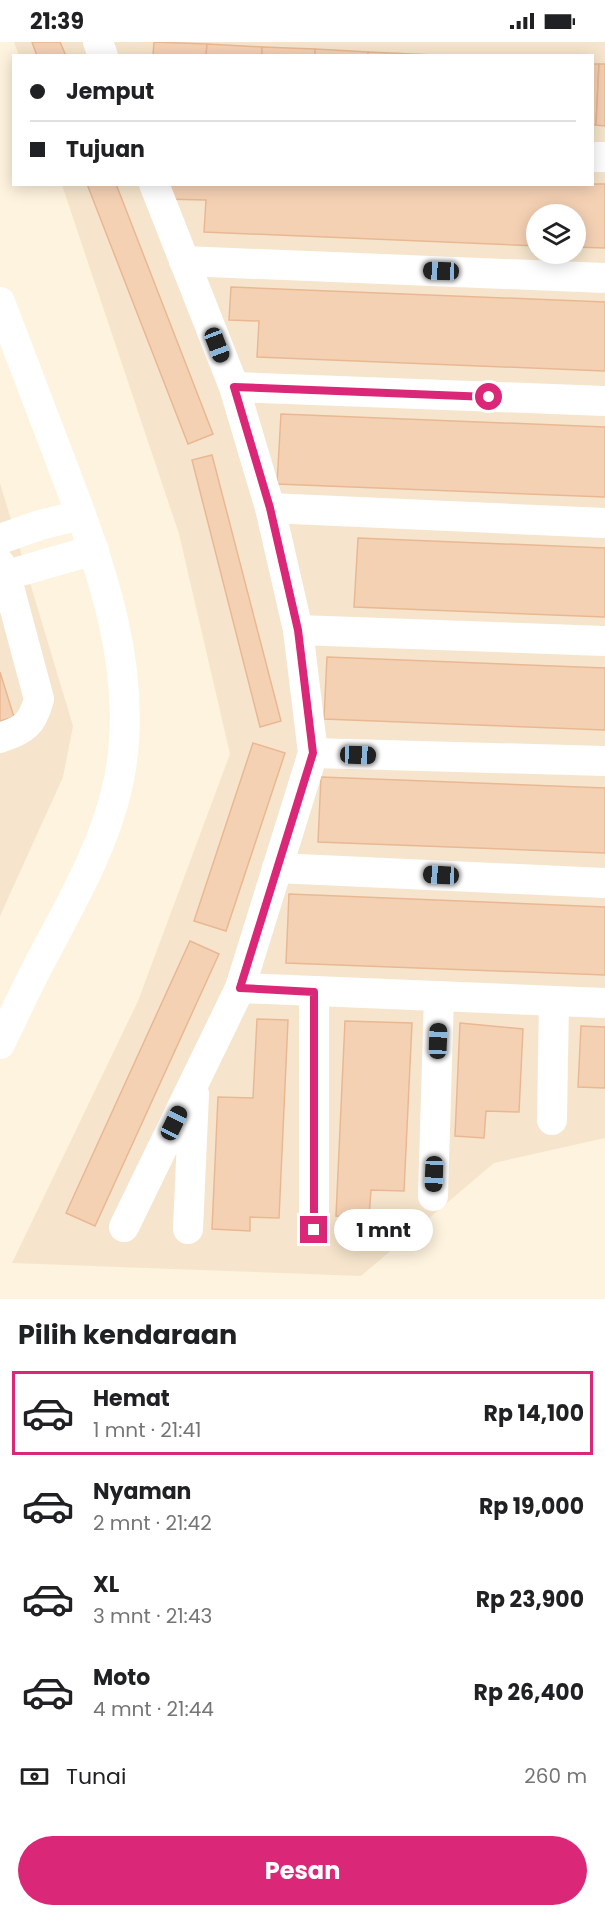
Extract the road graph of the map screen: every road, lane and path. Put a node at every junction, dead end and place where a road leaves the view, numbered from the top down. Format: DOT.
graph roads {
  1 [pos="155,186"];
  2 [pos="184,261"];
  3 [pos="605,278"];
  4 [pos="0,302"];
  5 [pos="234,387"];
  6 [pos="605,401"];
  7 [pos="270,508"];
  8 [pos="81,514"];
  9 [pos="605,523"];
  10 [pos="0,539"];
  11 [pos="94,550"];
  12 [pos="2,572"];
  13 [pos="298,630"];
  14 [pos="605,641"];
  15 [pos="0,738"];
  16 [pos="313,753"];
  17 [pos="605,761"];
  18 [pos="277,868"];
  19 [pos="605,883"];
  20 [pos="240,988"];
  21 [pos="314,992"];
  22 [pos="439,996"];
  23 [pos="554,1001"];
  24 [pos="605,1004"];
  25 [pos="0,1044"];
  26 [pos="195,1082"];
  27 [pos="552,1120"];
  28 [pos="433,1196"];
  29 [pos="124,1227"];
  30 [pos="188,1229"];
  31 [pos="314,1230"];
  1 -- 2 [label="street"];
  2 -- 3 [label="street"];
  2 -- 5 [label="street"];
  4 -- 8 [label="street"];
  5 -- 6 [label="street"];
  5 -- 7 [label="street"];
  7 -- 9 [label="street"];
  7 -- 13 [label="street"];
  8 -- 10 [label="street"];
  8 -- 11 [label="street"];
  11 -- 12 [label="street"];
  11 -- 25 [label="street"];
  12 -- 15 [label="street"];
  13 -- 14 [label="street"];
  13 -- 16 [label="street"];
  16 -- 17 [label="street"];
  16 -- 18 [label="street"];
  18 -- 19 [label="street"];
  18 -- 20 [label="street"];
  20 -- 21 [label="street"];
  20 -- 26 [label="street"];
  21 -- 22 [label="street"];
  21 -- 31 [label="street"];
  22 -- 23 [label="street"];
  22 -- 28 [label="street"];
  23 -- 24 [label="street"];
  23 -- 27 [label="street"];
  26 -- 29 [label="street"];
  26 -- 30 [label="street"];
}
